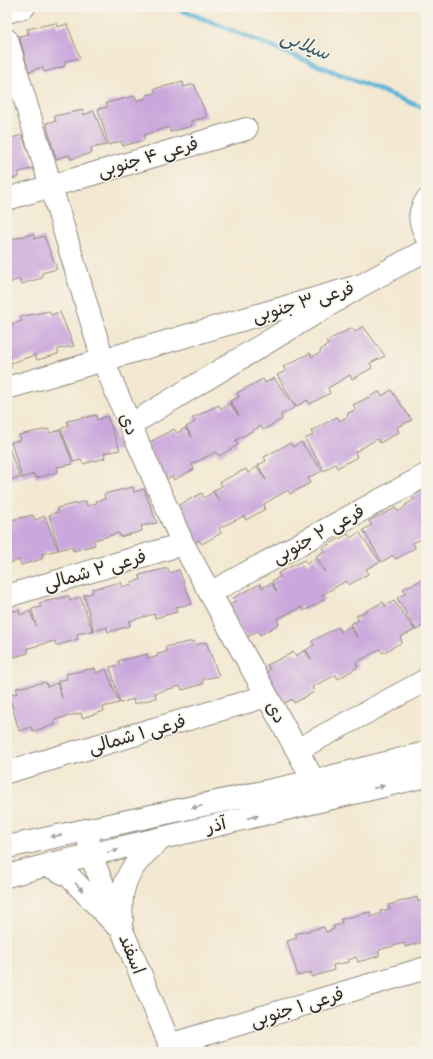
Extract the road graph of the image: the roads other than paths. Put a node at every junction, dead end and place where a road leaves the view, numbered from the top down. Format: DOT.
graph roads {
  1 [pos="24,7"];
  2 [pos="7,12"];
  3 [pos="7,40"];
  4 [pos="246,128"];
  5 [pos="50,186"];
  6 [pos="7,199"];
  7 [pos="426,202"];
  8 [pos="426,236"];
  9 [pos="426,250"];
  10 [pos="362,285"];
  11 [pos="103,360"];
  12 [pos="7,388"];
  13 [pos="130,425"];
  14 [pos="426,475"];
  15 [pos="183,544"];
  16 [pos="210,593"];
  17 [pos="7,596"];
  18 [pos="426,680"];
  19 [pos="267,696"];
  20 [pos="297,750"];
  21 [pos="426,753"];
  22 [pos="7,772"];
  23 [pos="426,776"];
  24 [pos="314,782"];
  25 [pos="88,830"];
  26 [pos="163,838"];
  27 [pos="7,847"];
  28 [pos="91,856"];
  29 [pos="47,865"];
  30 [pos="7,876"];
  31 [pos="124,934"];
  32 [pos="426,968"];
  33 [pos="171,1048"];
  1 -- 2 [label="street"];
  3 -- 5 [label="street, دی"];
  4 -- 5 [label="street, فرعی ۴ جنوبی"];
  5 -- 6 [label="street, فرعی ۴ جنوبی"];
  5 -- 11 [label="street, دی"];
  7 -- 8 [label="street"];
  9 -- 10 [label="street"];
  10 -- 11 [label="street, فرعی ۳ جنوبی"];
  10 -- 13 [label="street, فرعی ۳ جنوبی"];
  11 -- 12 [label="street, فرعی ۳ جنوبی"];
  11 -- 13 [label="street, دی"];
  13 -- 15 [label="street, دی"];
  14 -- 16 [label="street, فرعی ۲ جنوبی"];
  15 -- 16 [label="street, دی"];
  15 -- 17 [label="street, فرعی ۲ شمالی"];
  16 -- 19 [label="street, دی"];
  18 -- 20 [label="street"];
  19 -- 20 [label="street, دی"];
  19 -- 22 [label="street, فرعی ۱ شمالی"];
  20 -- 24 [label="street, دی"];
  21 -- 24 [label="street, آذر"];
  26 -- 23 [label="street, آذر, one-way"];
  24 -- 25 [label="street, آذر, one-way"];
  25 -- 27 [label="street, آذر, one-way"];
  25 -- 28 [label="street, اسفند"];
  28 -- 26 [label="street, آذر, one-way"];
  26 -- 31 [label="street"];
  28 -- 29 [label="street, آذر"];
  28 -- 31 [label="street, اسفند"];
  29 -- 30 [label="street, آذر"];
  29 -- 31 [label="street, one-way"];
  31 -- 33 [label="street, اسفند"];
  32 -- 33 [label="street, فرعی ۱ جنوبی"];
}
